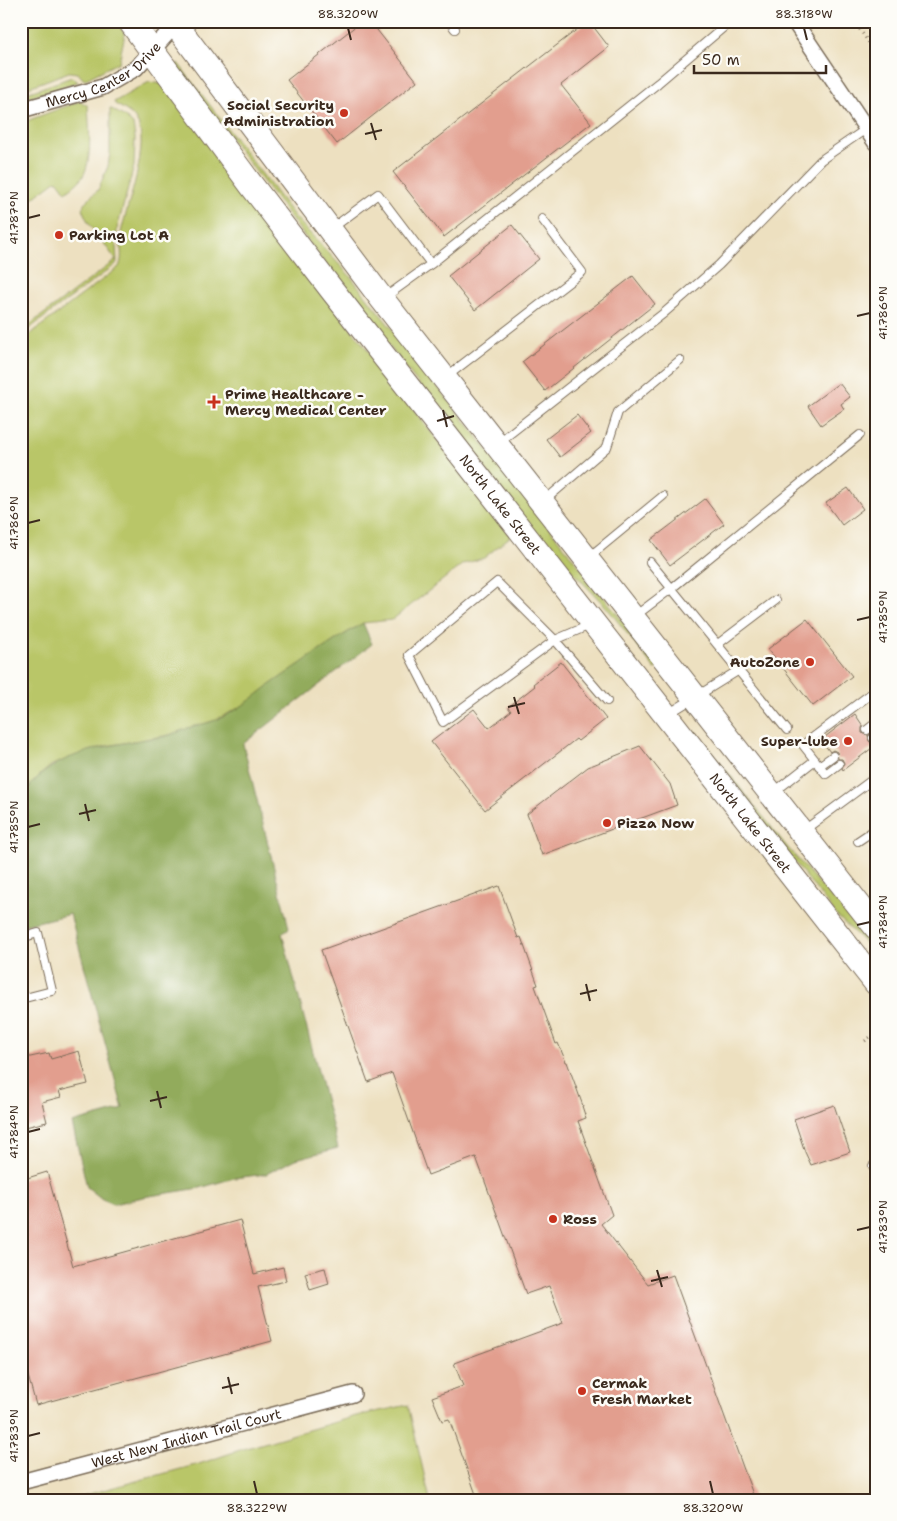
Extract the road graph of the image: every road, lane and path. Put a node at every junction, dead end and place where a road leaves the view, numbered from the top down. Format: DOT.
graph roads {
  1 [pos="130,21"];
  2 [pos="449,21"];
  3 [pos="731,21"];
  4 [pos="794,21"];
  5 [pos="854,21"];
  6 [pos="176,22"];
  7 [pos="455,29"];
  8 [pos="152,50"];
  9 [pos="876,53"];
  10 [pos="21,110"];
  11 [pos="866,129"];
  12 [pos="876,143"];
  13 [pos="542,219"];
  14 [pos="330,230"];
  15 [pos="431,264"];
  16 [pos="382,299"];
  17 [pos="680,360"];
  18 [pos="444,378"];
  19 [pos="860,435"];
  20 [pos="496,444"];
  21 [pos="663,496"];
  22 [pos="543,502"];
  23 [pos="586,559"];
  24 [pos="650,562"];
  25 [pos="672,588"];
  26 [pos="776,600"];
  27 [pos="633,618"];
  28 [pos="593,623"];
  29 [pos="555,640"];
  30 [pos="718,644"];
  31 [pos="739,670"];
  32 [pos="876,690"];
  33 [pos="695,698"];
  34 [pos="606,701"];
  35 [pos="666,716"];
  36 [pos="876,723"];
  37 [pos="787,730"];
  38 [pos="867,730"];
  39 [pos="833,756"];
  40 [pos="817,763"];
  41 [pos="839,764"];
  42 [pos="876,777"];
  43 [pos="771,794"];
  44 [pos="876,828"];
  45 [pos="802,832"];
  46 [pos="858,841"];
  47 [pos="871,913"];
  48 [pos="21,938"];
  49 [pos="876,983"];
  50 [pos="21,998"];
  51 [pos="876,1033"];
  52 [pos="865,1040"];
  53 [pos="353,1394"];
  54 [pos="21,1482"];
  1 -- 8 [label="main road, North Lake Street"];
  2 -- 7 [label="lane"];
  3 -- 15 [label="lane"];
  4 -- 11 [label="street"];
  5 -- 9 [label="path"];
  6 -- 8 [label="street, Mercy Center Drive"];
  6 -- 14 [label="main road"];
  8 -- 10 [label="street, Mercy Center Drive"];
  8 -- 28 [label="main road, North Lake Street"];
  11 -- 12 [label="street"];
  11 -- 20 [label="lane"];
  13 -- 18 [label="lane"];
  14 -- 15 [label="lane"];
  14 -- 16 [label="main road"];
  15 -- 16 [label="lane"];
  16 -- 18 [label="main road"];
  17 -- 22 [label="lane"];
  18 -- 20 [label="main road"];
  19 -- 25 [label="lane"];
  20 -- 22 [label="main road"];
  21 -- 23 [label="lane"];
  22 -- 23 [label="main road"];
  23 -- 27 [label="main road"];
  24 -- 25 [label="lane"];
  25 -- 27 [label="lane"];
  25 -- 30 [label="lane"];
  26 -- 30 [label="lane"];
  27 -- 33 [label="main road"];
  28 -- 29 [label="lane"];
  28 -- 35 [label="main road, North Lake Street"];
  29 -- 29 [label="lane"];
  29 -- 34 [label="lane"];
  30 -- 31 [label="lane"];
  31 -- 33 [label="lane"];
  31 -- 37 [label="lane"];
  32 -- 40 [label="lane"];
  33 -- 35 [label="lane"];
  33 -- 43 [label="main road"];
  35 -- 49 [label="main road, North Lake Street"];
  36 -- 38 [label="lane"];
  39 -- 40 [label="lane"];
  40 -- 41 [label="lane"];
  40 -- 43 [label="lane"];
  42 -- 45 [label="lane"];
  43 -- 45 [label="main road"];
  44 -- 46 [label="lane"];
  45 -- 47 [label="main road"];
  48 -- 50 [label="lane"];
  51 -- 52 [label="path"];
  53 -- 54 [label="street, West New Indian Trail Court"];
}
